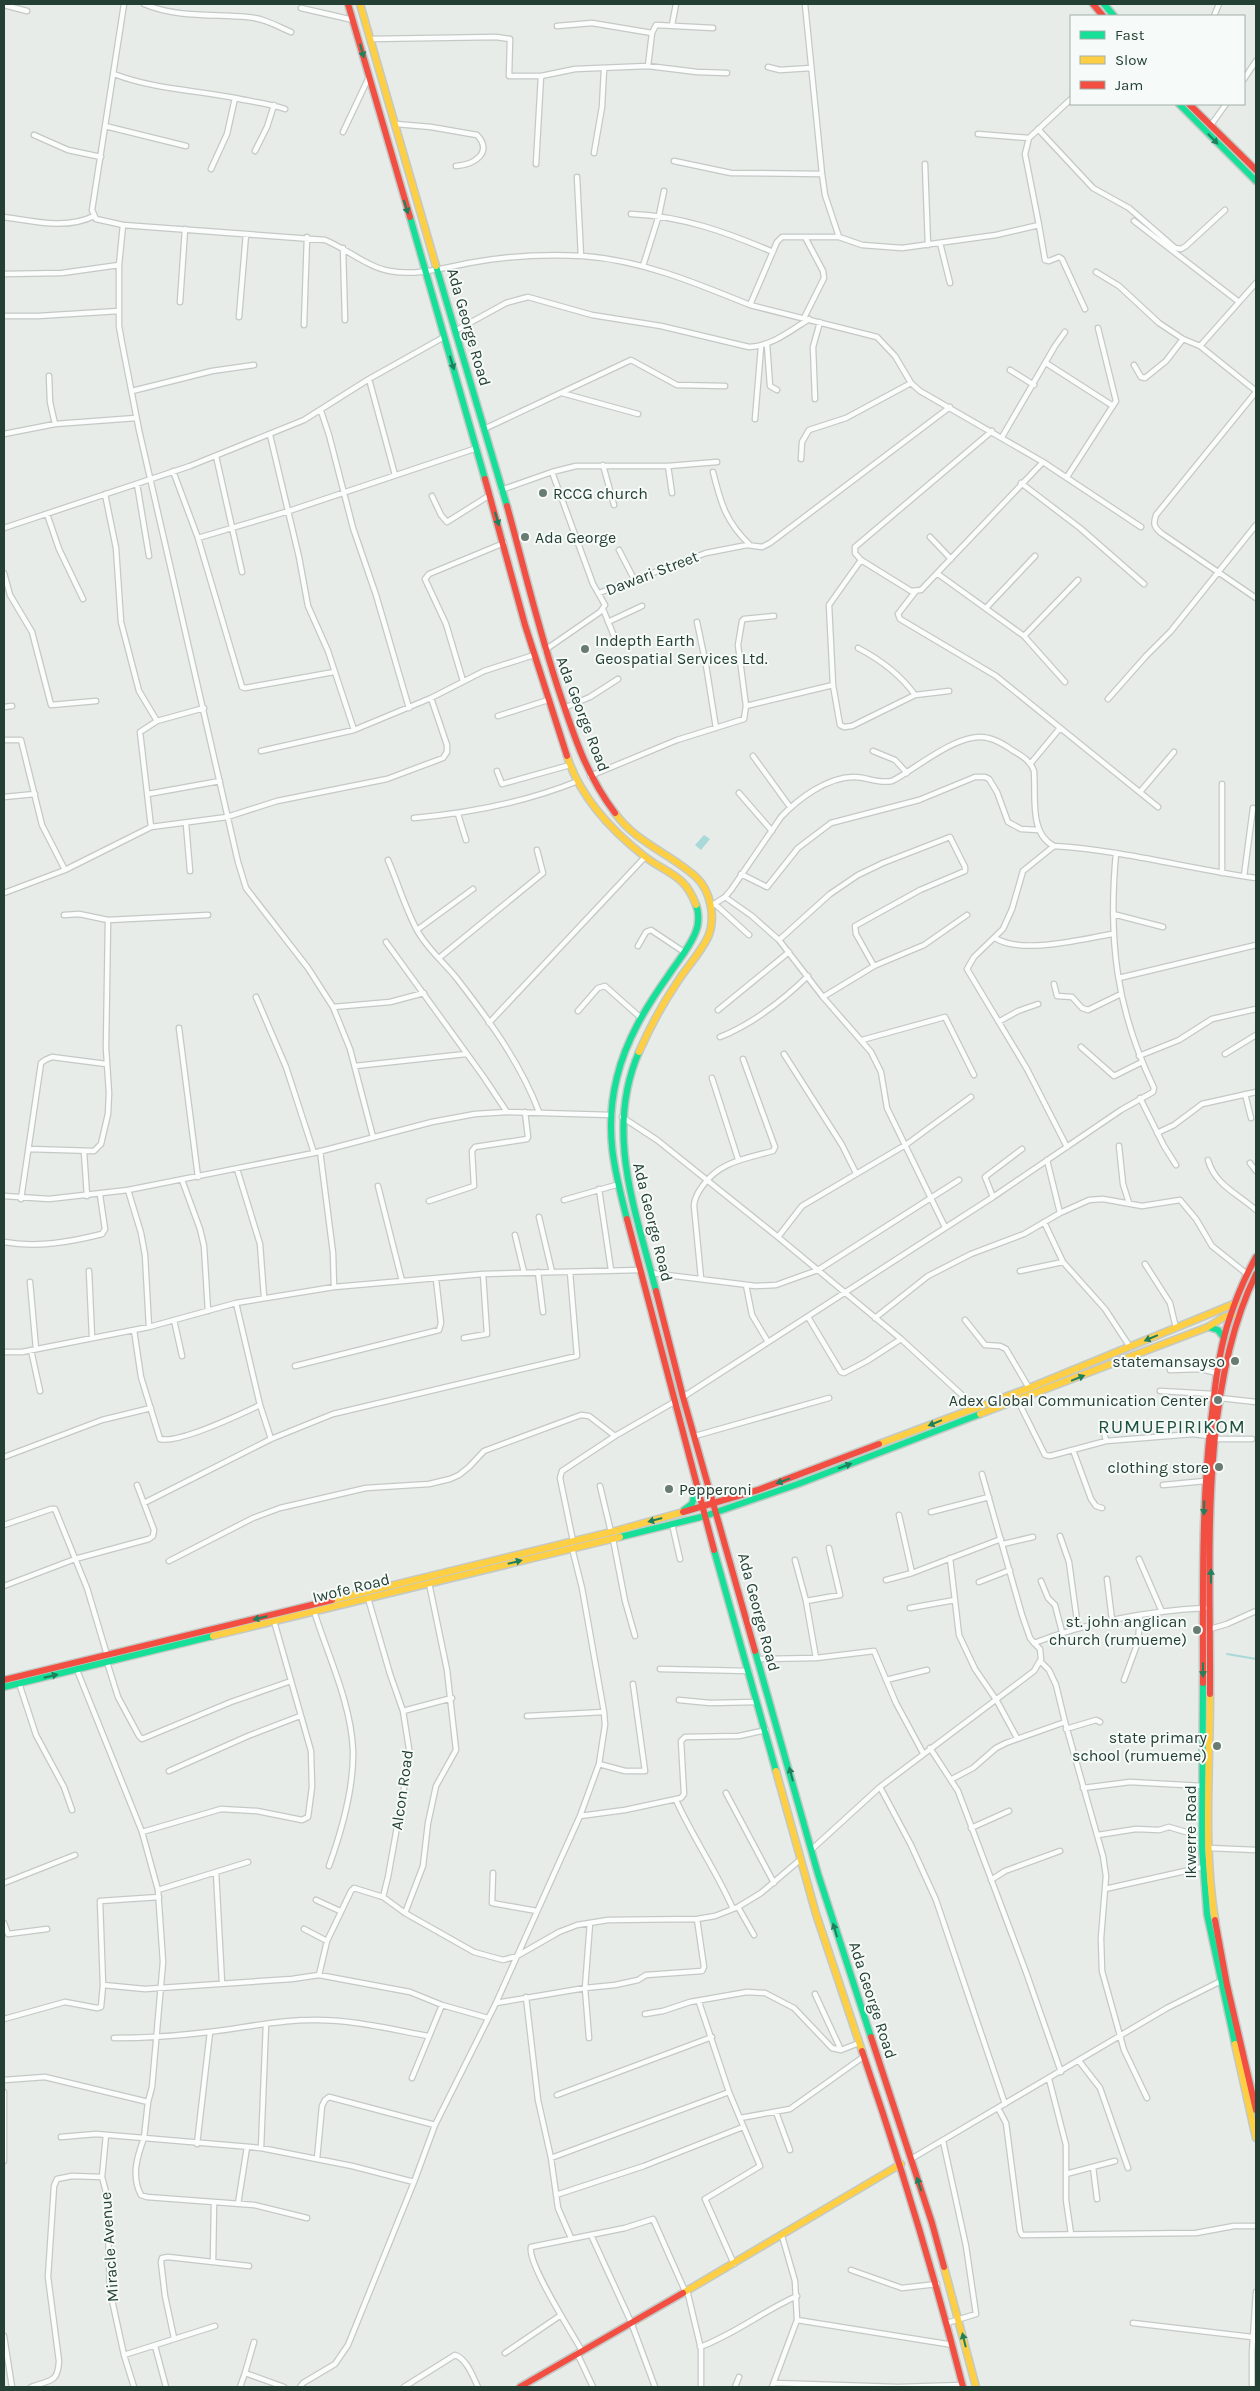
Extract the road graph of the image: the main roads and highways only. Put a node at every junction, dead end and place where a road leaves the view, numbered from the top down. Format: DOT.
graph roads {
  1 [pos="348,4"];
  2 [pos="360,4"];
  3 [pos="1093,4"];
  4 [pos="1104,4"];
  5 [pos="1103,15"];
  6 [pos="1113,15"];
  7 [pos="1180,105"];
  8 [pos="1190,105"];
  9 [pos="1256,170"];
  10 [pos="1256,181"];
  11 [pos="1256,1257"];
  12 [pos="1256,1274"];
  13 [pos="1243,1300"];
  14 [pos="1234,1304"];
  15 [pos="1213,1314"];
  16 [pos="1239,1314"];
  17 [pos="1227,1318"];
  18 [pos="1208,1327"];
  19 [pos="1232,1332"];
  20 [pos="1224,1338"];
  21 [pos="1212,1437"];
  22 [pos="696,1486"];
  23 [pos="710,1491"];
  24 [pos="732,1498"];
  25 [pos="714,1504"];
  26 [pos="702,1507"];
  27 [pos="716,1512"];
  28 [pos="680,1514"];
  29 [pos="705,1516"];
  30 [pos="612,1535"];
  31 [pos="1207,1608"];
  32 [pos="1207,1629"];
  33 [pos="4,1680"];
  34 [pos="4,1687"];
  35 [pos="1253,2083"];
  36 [pos="1255,2098"];
  37 [pos="1256,2110"];
  38 [pos="1256,2138"];
  39 [pos="900,2164"];
  40 [pos="963,2386"];
  41 [pos="520,2387"];
  42 [pos="976,2387"];
  1 -- 22 [label="main road, Ada George Road, one-way"];
  2 -- 23 [label="main road, Ada George Road"];
  3 -- 5 [label="main road"];
  4 -- 6 [label="main road"];
  7 -- 10 [label="main road, one-way"];
  8 -- 9 [label="main road"];
  11 -- 14 [label="main road, Ikwerre Road"];
  12 -- 13 [label="main road, Ikwerre Road"];
  13 -- 14 [label="main road, Iwofe Road"];
  13 -- 16 [label="main road, Ikwerre Road"];
  14 -- 15 [label="main road, Iwofe Road"];
  14 -- 17 [label="main road, Ikwerre Road"];
  15 -- 17 [label="main road"];
  15 -- 24 [label="main road, Iwofe Road, one-way"];
  16 -- 17 [label="main road"];
  16 -- 19 [label="main road, Ikwerre Road"];
  17 -- 18 [label="main road, Iwofe Road"];
  17 -- 19 [label="main road"];
  17 -- 20 [label="main road, Ikwerre Road"];
  18 -- 20 [label="main road"];
  27 -- 18 [label="main road, Iwofe Road, one-way"];
  19 -- 21 [label="main road, Ikwerre Road"];
  20 -- 21 [label="main road, Ikwerre Road"];
  31 -- 21 [label="main road, Ikwerre Road, one-way"];
  21 -- 31 [label="main road, Ikwerre Road, one-way"];
  22 -- 26 [label="main road, Ada George Road"];
  22 -- 28 [label="main road"];
  23 -- 24 [label="main road"];
  23 -- 25 [label="main road, Ada George Road"];
  24 -- 25 [label="main road, Iwofe Road"];
  25 -- 26 [label="main road, Iwofe Road"];
  25 -- 27 [label="main road, Ada George Road"];
  26 -- 28 [label="main road, Iwofe Road"];
  26 -- 29 [label="main road, Ada George Road"];
  27 -- 29 [label="main road, Iwofe Road"];
  42 -- 27 [label="main road, Ada George Road, one-way"];
  28 -- 30 [label="main road, Iwofe Road, one-way"];
  29 -- 30 [label="main road, Iwofe Road"];
  29 -- 39 [label="main road, Ada George Road"];
  30 -- 33 [label="main road, Iwofe Road, one-way"];
  34 -- 30 [label="main road, Iwofe Road, one-way"];
  31 -- 32 [label="main road, Ikwerre Road"];
  32 -- 35 [label="main road, Ikwerre Road"];
  32 -- 38 [label="main road, Ikwerre Road, one-way"];
  35 -- 36 [label="main road, Ikwerre Road"];
  36 -- 37 [label="main road, Ikwerre Road"];
  39 -- 40 [label="main road, Ada George Road"];
  39 -- 41 [label="main road"];
}
